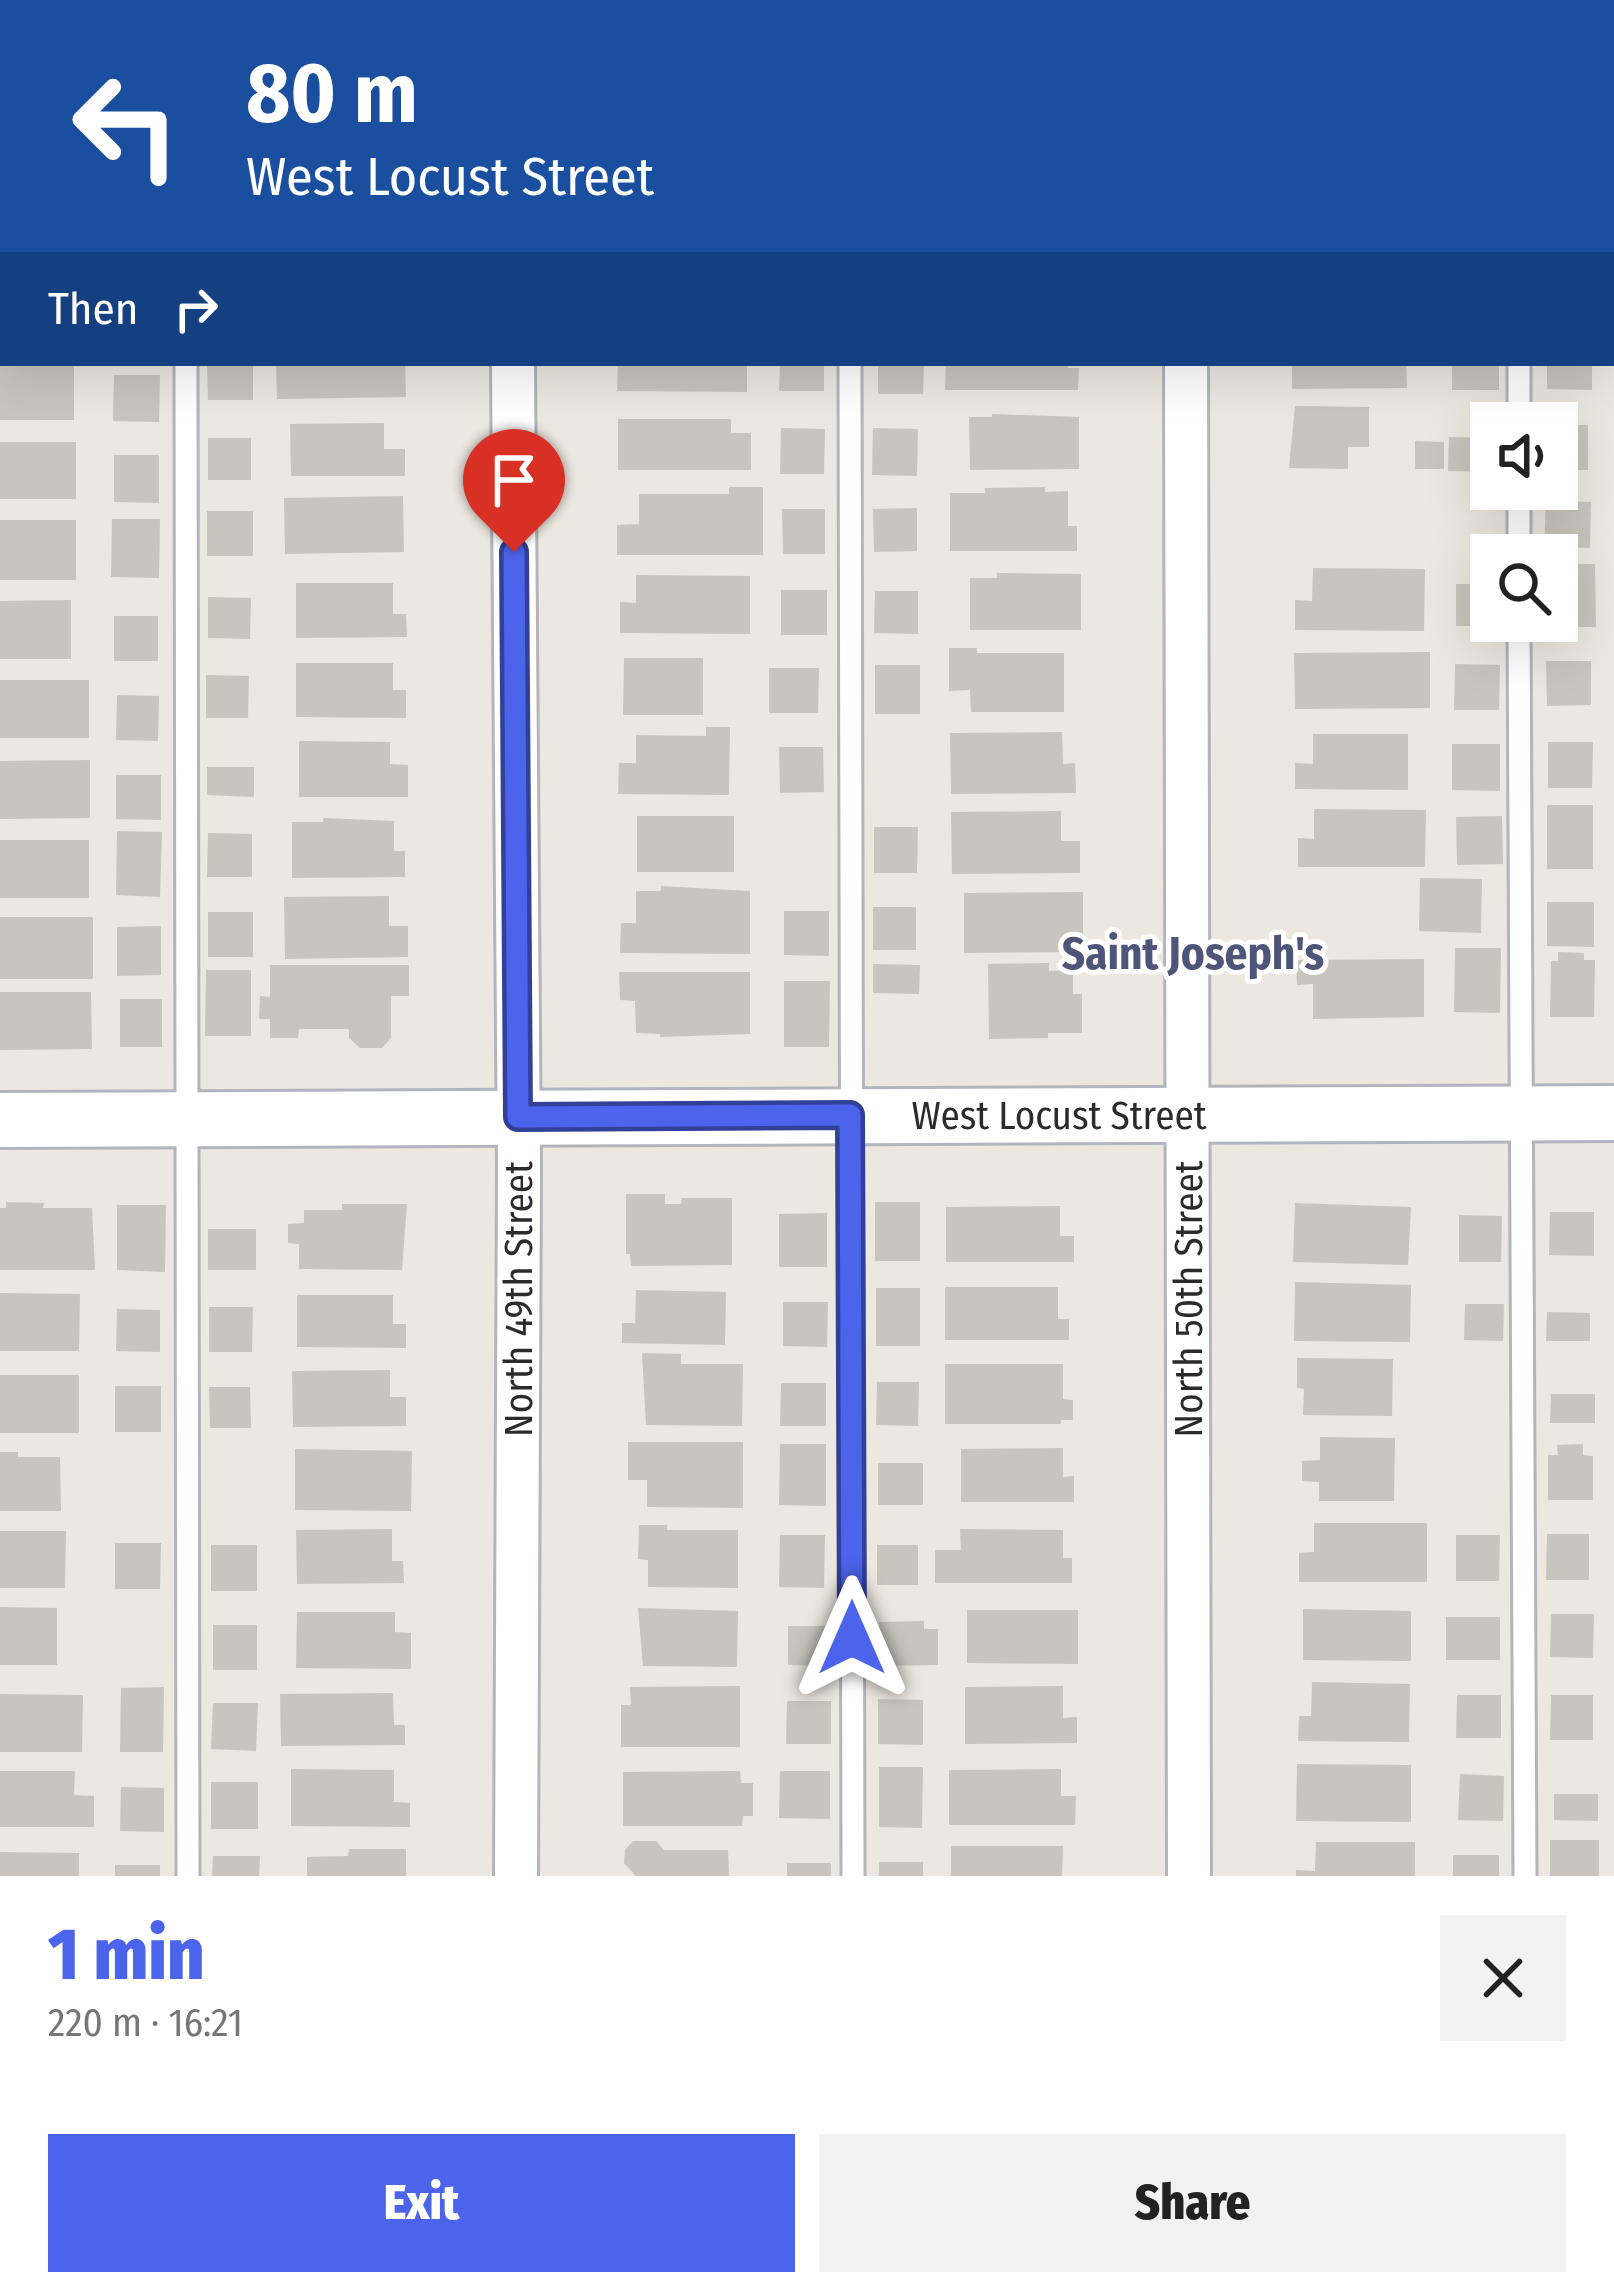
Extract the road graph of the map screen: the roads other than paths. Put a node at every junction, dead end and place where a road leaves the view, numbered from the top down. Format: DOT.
graph roads {
  1 [pos="186,366"];
  2 [pos="513,366"];
  3 [pos="850,366"];
  4 [pos="1186,366"];
  5 [pos="1519,366"];
  6 [pos="1519,402"];
  7 [pos="1520,642"];
  8 [pos="1519,1113"];
  9 [pos="1614,1113"];
  10 [pos="1188,1114"];
  11 [pos="850,1115"];
  12 [pos="184,1116"];
  13 [pos="518,1117"];
  14 [pos="0,1120"];
  15 [pos="188,1876"];
  16 [pos="516,1876"];
  17 [pos="853,1876"];
  18 [pos="1190,1876"];
  19 [pos="1525,1876"];
  1 -- 12 [label="lane"];
  2 -- 13 [label="street, North 49th Street"];
  3 -- 11 [label="lane"];
  4 -- 10 [label="street, North 50th Street"];
  5 -- 6 [label="lane"];
  7 -- 8 [label="lane"];
  8 -- 9 [label="street, West Locust Street"];
  8 -- 10 [label="street, West Locust Street"];
  8 -- 19 [label="lane"];
  10 -- 11 [label="street, West Locust Street"];
  10 -- 18 [label="street, North 50th Street"];
  11 -- 13 [label="street, West Locust Street"];
  11 -- 17 [label="lane"];
  12 -- 13 [label="street, West Locust Street"];
  12 -- 14 [label="street, West Locust Street"];
  12 -- 15 [label="lane"];
  13 -- 16 [label="street, North 49th Street"];
}
